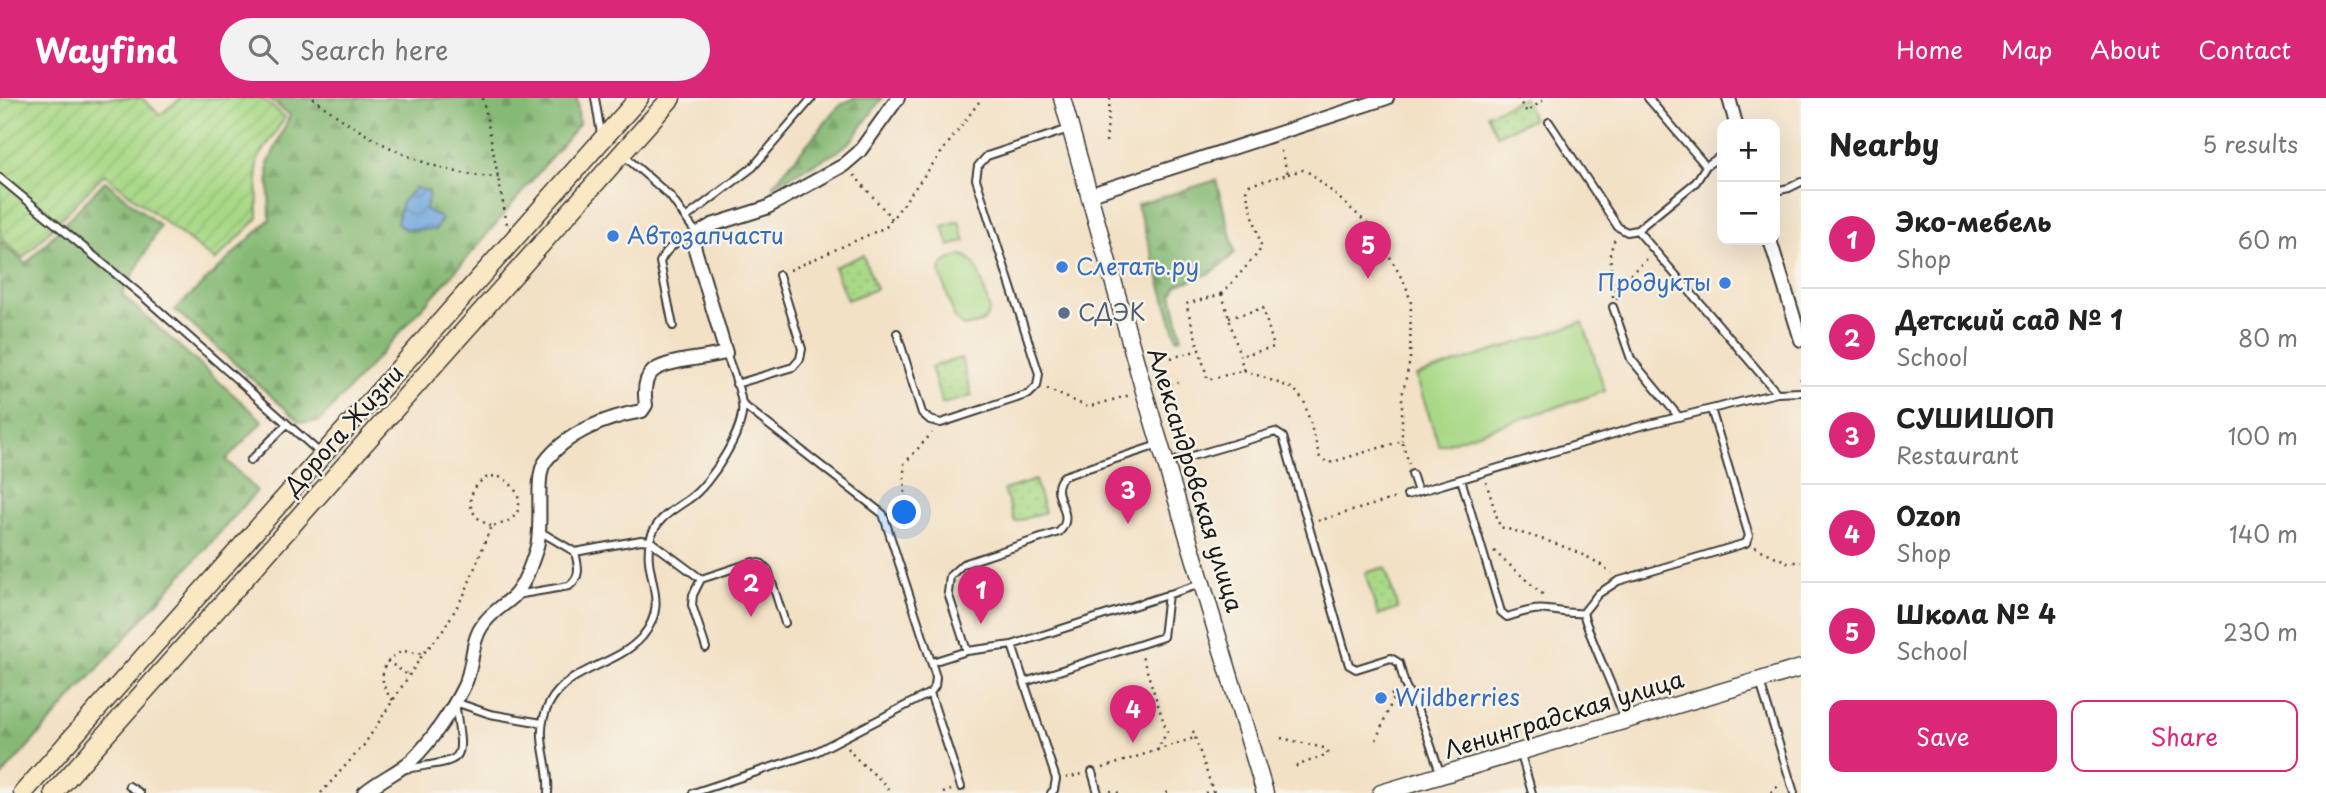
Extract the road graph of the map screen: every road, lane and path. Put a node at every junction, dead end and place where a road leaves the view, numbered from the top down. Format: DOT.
graph roads {
  1 [pos="313,98"];
  2 [pos="483,98"];
  3 [pos="595,98"];
  4 [pos="639,98"];
  5 [pos="671,98"];
  6 [pos="812,98"];
  7 [pos="898,98"];
  8 [pos="982,98"];
  9 [pos="1062,98"];
  10 [pos="1110,98"];
  11 [pos="1387,98"];
  12 [pos="1517,98"];
  13 [pos="1546,98"];
  14 [pos="1648,98"];
  15 [pos="1729,98"];
  16 [pos="1374,100"];
  17 [pos="1735,119"];
  18 [pos="1549,122"];
  19 [pos="1071,129"];
  20 [pos="602,140"];
  21 [pos="1106,142"];
  22 [pos="1278,144"];
  23 [pos="622,154"];
  24 [pos="1717,158"];
  25 [pos="1706,166"];
  26 [pos="855,174"];
  27 [pos="1288,174"];
  28 [pos="499,177"];
  29 [pos="0,178"];
  30 [pos="1801,182"];
  31 [pos="1780,190"];
  32 [pos="1090,194"];
  33 [pos="687,217"];
  34 [pos="893,220"];
  35 [pos="507,224"];
  36 [pos="1618,227"];
  37 [pos="1637,230"];
  38 [pos="697,233"];
  39 [pos="1772,245"];
  40 [pos="1656,251"];
  41 [pos="779,275"];
  42 [pos="1222,294"];
  43 [pos="1614,307"];
  44 [pos="1229,318"];
  45 [pos="1275,323"];
  46 [pos="1268,325"];
  47 [pos="673,326"];
  48 [pos="897,333"];
  49 [pos="1801,340"];
  50 [pos="1199,350"];
  51 [pos="726,353"];
  52 [pos="1240,356"];
  53 [pos="1171,358"];
  54 [pos="1244,370"];
  55 [pos="1178,382"];
  56 [pos="736,384"];
  57 [pos="1037,386"];
  58 [pos="1154,388"];
  59 [pos="1801,391"];
  60 [pos="1777,393"];
  61 [pos="1133,394"];
  62 [pos="742,404"];
  63 [pos="1711,409"];
  64 [pos="1679,417"];
  65 [pos="941,423"];
  66 [pos="287,424"];
  67 [pos="1402,441"];
  68 [pos="1160,444"];
  69 [pos="321,454"];
  70 [pos="250,461"];
  71 [pos="1166,463"];
  72 [pos="1483,472"];
  73 [pos="1412,474"];
  74 [pos="1461,479"];
  75 [pos="1418,492"];
  76 [pos="1407,495"];
  77 [pos="1308,524"];
  78 [pos="491,526"];
  79 [pos="887,527"];
  80 [pos="541,532"];
  81 [pos="1479,538"];
  82 [pos="650,541"];
  83 [pos="1746,543"];
  84 [pos="575,552"];
  85 [pos="1801,562"];
  86 [pos="701,579"];
  87 [pos="1618,581"];
  88 [pos="1202,583"];
  89 [pos="1168,594"];
  90 [pos="514,596"];
  91 [pos="1547,609"];
  92 [pos="1583,613"];
  93 [pos="785,623"];
  94 [pos="1012,645"];
  95 [pos="1138,645"];
  96 [pos="706,648"];
  97 [pos="967,651"];
  98 [pos="424,654"];
  99 [pos="387,661"];
  100 [pos="932,662"];
  101 [pos="1801,668"];
  102 [pos="409,676"];
  103 [pos="1759,680"];
  104 [pos="1024,682"];
  105 [pos="930,693"];
  106 [pos="1384,697"];
  107 [pos="393,700"];
  108 [pos="455,702"];
  109 [pos="1624,720"];
  110 [pos="542,723"];
  111 [pos="1193,731"];
  112 [pos="1157,737"];
  113 [pos="1196,738"];
  114 [pos="1282,738"];
  115 [pos="841,739"];
  116 [pos="1162,740"];
  117 [pos="1376,740"];
  118 [pos="1157,750"];
  119 [pos="1520,751"];
  120 [pos="1294,767"];
  121 [pos="396,771"];
  122 [pos="1092,772"];
  123 [pos="1441,776"];
  124 [pos="1056,779"];
  125 [pos="128,786"];
  126 [pos="961,787"];
  127 [pos="1213,790"];
  128 [pos="23,793"];
  129 [pos="54,793"];
  130 [pos="140,793"];
  131 [pos="321,793"];
  132 [pos="364,793"];
  133 [pos="548,793"];
  134 [pos="693,793"];
  135 [pos="891,793"];
  136 [pos="1051,793"];
  137 [pos="1098,793"];
  138 [pos="1205,793"];
  139 [pos="1217,793"];
  140 [pos="1265,793"];
  141 [pos="1381,793"];
  142 [pos="1532,793"];
  143 [pos="1794,793"];
  1 -- 28 [label="path"];
  2 -- 28 [label="path"];
  3 -- 20 [label="lane"];
  4 -- 20 [label="main road, Дорога Жизни"];
  5 -- 23 [label="main road, Дорога Жизни"];
  6 -- 33 [label="lane"];
  7 -- 38 [label="street"];
  8 -- 34 [label="path"];
  9 -- 19 [label="street, Александровская улица"];
  10 -- 21 [label="path"];
  11 -- 16 [label="street"];
  12 -- 13 [label="path"];
  14 -- 25 [label="lane"];
  15 -- 17 [label="street"];
  16 -- 32 [label="street"];
  18 -- 36 [label="lane"];
  19 -- 32 [label="street, Александровская улица"];
  19 -- 57 [label="lane"];
  20 -- 69 [label="main road, Дорога Жизни"];
  22 -- 27 [label="path"];
  23 -- 33 [label="lane"];
  23 -- 129 [label="main road, Дорога Жизни"];
  24 -- 25 [label="lane"];
  25 -- 37 [label="lane"];
  26 -- 34 [label="path"];
  27 -- 42 [label="path"];
  27 -- 67 [label="path"];
  28 -- 35 [label="path"];
  29 -- 66 [label="lane"];
  30 -- 31 [label="lane"];
  32 -- 68 [label="street, Александровская улица"];
  33 -- 38 [label="lane"];
  34 -- 41 [label="path"];
  36 -- 37 [label="lane"];
  36 -- 43 [label="path"];
  37 -- 40 [label="lane"];
  38 -- 47 [label="lane"];
  38 -- 51 [label="street"];
  39 -- 49 [label="street"];
  40 -- 43 [label="path"];
  40 -- 60 [label="lane"];
  41 -- 56 [label="lane"];
  42 -- 44 [label="path"];
  42 -- 50 [label="path"];
  43 -- 64 [label="lane"];
  44 -- 46 [label="path"];
  44 -- 52 [label="path"];
  45 -- 46 [label="path"];
  46 -- 52 [label="path"];
  48 -- 65 [label="lane"];
  50 -- 53 [label="path"];
  50 -- 54 [label="path"];
  51 -- 56 [label="lane"];
  51 -- 80 [label="street"];
  52 -- 54 [label="path"];
  54 -- 67 [label="path"];
  55 -- 58 [label="path"];
  56 -- 62 [label="lane"];
  57 -- 61 [label="path"];
  57 -- 65 [label="lane"];
  59 -- 60 [label="lane"];
  60 -- 63 [label="lane"];
  62 -- 79 [label="lane"];
  62 -- 82 [label="lane"];
  63 -- 64 [label="lane"];
  63 -- 83 [label="lane"];
  64 -- 72 [label="lane"];
  65 -- 79 [label="path"];
  66 -- 69 [label="lane"];
  66 -- 70 [label="lane"];
  67 -- 73 [label="path"];
  68 -- 71 [label="street, Александровская улица"];
  68 -- 97 [label="lane"];
  69 -- 128 [label="main road, Дорога Жизни"];
  71 -- 77 [label="lane"];
  71 -- 88 [label="street, Александровская улица"];
  72 -- 74 [label="lane"];
  72 -- 87 [label="path"];
  73 -- 75 [label="lane"];
  74 -- 75 [label="lane"];
  74 -- 81 [label="lane"];
  75 -- 76 [label="lane"];
  76 -- 77 [label="path"];
  77 -- 123 [label="lane"];
  78 -- 78 [label="path"];
  78 -- 98 [label="path"];
  79 -- 100 [label="lane"];
  80 -- 84 [label="lane"];
  80 -- 90 [label="street"];
  81 -- 91 [label="path"];
  81 -- 91 [label="lane"];
  82 -- 84 [label="lane"];
  82 -- 86 [label="lane"];
  82 -- 110 [label="lane"];
  83 -- 85 [label="path"];
  83 -- 87 [label="lane"];
  84 -- 90 [label="lane"];
  86 -- 93 [label="lane"];
  86 -- 96 [label="lane"];
  87 -- 92 [label="lane"];
  88 -- 89 [label="lane"];
  88 -- 140 [label="street, Александровская улица"];
  89 -- 94 [label="lane"];
  89 -- 95 [label="lane"];
  90 -- 108 [label="street"];
  91 -- 92 [label="lane"];
  92 -- 109 [label="lane"];
  94 -- 97 [label="lane"];
  94 -- 104 [label="lane"];
  95 -- 104 [label="lane"];
  95 -- 116 [label="path"];
  97 -- 100 [label="lane"];
  98 -- 99 [label="path"];
  98 -- 102 [label="path"];
  99 -- 102 [label="path"];
  99 -- 107 [label="path"];
  100 -- 105 [label="lane"];
  101 -- 103 [label="street, Ленинградская улица"];
  102 -- 107 [label="path"];
  103 -- 109 [label="street, Ленинградская улица"];
  103 -- 143 [label="lane"];
  104 -- 124 [label="lane"];
  105 -- 115 [label="lane"];
  105 -- 126 [label="lane"];
  106 -- 117 [label="path"];
  107 -- 131 [label="path"];
  108 -- 110 [label="lane"];
  108 -- 121 [label="street"];
  108 -- 121 [label="lane"];
  109 -- 119 [label="street, Ленинградская улица"];
  110 -- 133 [label="lane"];
  111 -- 113 [label="path"];
  112 -- 116 [label="path"];
  113 -- 118 [label="path"];
  113 -- 127 [label="path"];
  114 -- 120 [label="path"];
  115 -- 134 [label="lane"];
  115 -- 135 [label="path"];
  116 -- 118 [label="path"];
  118 -- 122 [label="path"];
  119 -- 123 [label="street, Ленинградская улица"];
  119 -- 142 [label="lane"];
  121 -- 132 [label="street"];
  122 -- 124 [label="path"];
  122 -- 137 [label="lane"];
  123 -- 141 [label="street, Ленинградская улица"];
  124 -- 136 [label="lane"];
  125 -- 130 [label="lane"];
  127 -- 138 [label="path"];
  127 -- 139 [label="path"];
}
